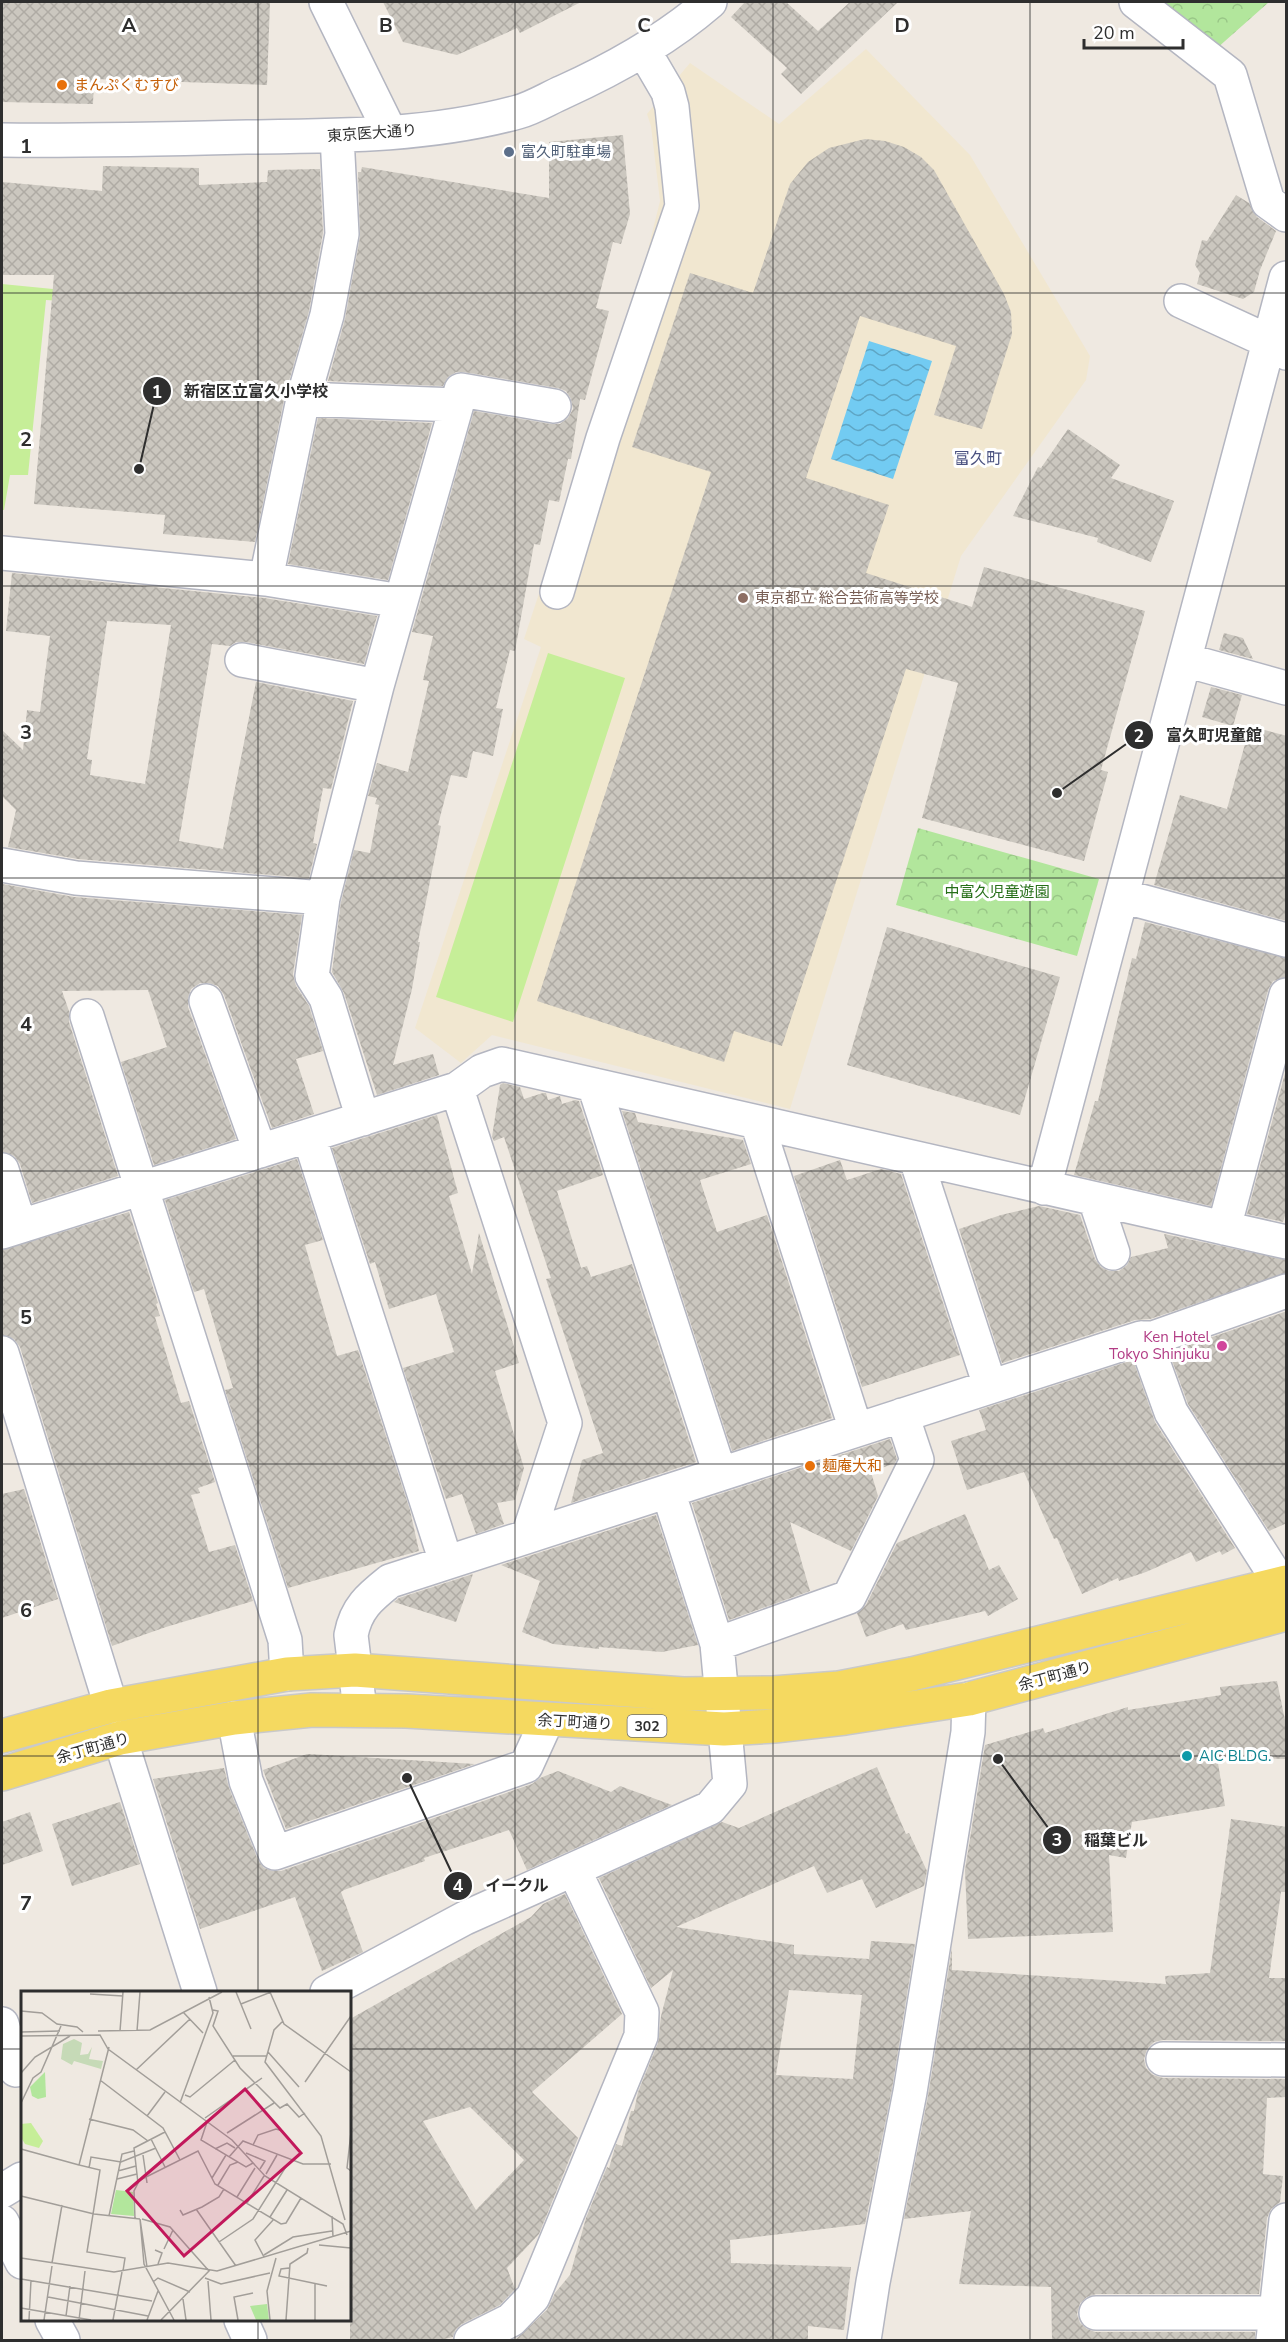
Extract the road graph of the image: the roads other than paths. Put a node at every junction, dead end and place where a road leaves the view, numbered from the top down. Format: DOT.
graph roads {
  1 [pos="326,2"];
  2 [pos="710,2"];
  3 [pos="1136,2"];
  4 [pos="644,51"];
  5 [pos="390,132"];
  6 [pos="337,136"];
  7 [pos="2,140"];
  8 [pos="1287,215"];
  9 [pos="1287,278"];
  10 [pos="1181,301"];
  11 [pos="1278,347"];
  12 [pos="303,399"];
  13 [pos="456,405"];
  14 [pos="554,406"];
  15 [pos="2,553"];
  16 [pos="266,579"];
  17 [pos="557,592"];
  18 [pos="401,601"];
  19 [pos="242,660"];
  20 [pos="1185,660"];
  21 [pos="377,686"];
  22 [pos="1287,688"];
  23 [pos="2,865"];
  24 [pos="1122,896"];
  25 [pos="324,898"];
  26 [pos="1287,940"];
  27 [pos="1287,995"];
  28 [pos="206,1001"];
  29 [pos="87,1016"];
  30 [pos="594,1085"];
  31 [pos="457,1089"];
  32 [pos="363,1119"];
  33 [pos="757,1122"];
  34 [pos="309,1136"];
  35 [pos="260,1151"];
  36 [pos="916,1159"];
  37 [pos="2,1170"];
  38 [pos="142,1188"];
  39 [pos="1044,1188"];
  40 [pos="1095,1200"];
  41 [pos="1224,1228"];
  42 [pos="11,1229"];
  43 [pos="1287,1242"];
  44 [pos="1113,1253"];
  45 [pos="1287,1291"];
  46 [pos="1141,1338"];
  47 [pos="2,1353"];
  48 [pos="990,1386"];
  49 [pos="902,1415"];
  50 [pos="856,1430"];
  51 [pos="720,1474"];
  52 [pos="668,1491"];
  53 [pos="528,1536"];
  54 [pos="446,1563"];
  55 [pos="1284,1593"];
  56 [pos="717,1644"];
  57 [pos="354,1670"];
  58 [pos="287,1674"];
  59 [pos="721,1694"];
  60 [pos="969,1699"];
  61 [pos="111,1706"];
  62 [pos="360,1710"];
  63 [pos="234,1718"];
  64 [pos="547,1720"];
  65 [pos="724,1729"];
  66 [pos="2,1736"];
  67 [pos="120,1738"];
  68 [pos="2,1774"];
  69 [pos="574,1870"];
  70 [pos="200,1991"];
  71 [pos="329,1991"];
  72 [pos="2,2024"];
  73 [pos="1163,2059"];
  74 [pos="1287,2060"];
  75 [pos="19,2069"];
  76 [pos="21,2180"];
  77 [pos="2,2191"];
  78 [pos="1287,2220"];
  79 [pos="2,2222"];
  80 [pos="21,2260"];
  81 [pos="1096,2313"];
  82 [pos="53,2321"];
  83 [pos="242,2321"];
  84 [pos="1274,2327"];
  85 [pos="63,2340"];
  86 [pos="250,2340"];
  87 [pos="471,2340"];
  88 [pos="864,2340"];
  1 -- 5 [label="street"];
  2 -- 4 [label="street, 東京医大通り"];
  3 -- 8 [label="street"];
  4 -- 5 [label="street, 東京医大通り"];
  4 -- 17 [label="street"];
  5 -- 6 [label="street, 東京医大通り"];
  6 -- 7 [label="street, 東京医大通り"];
  6 -- 12 [label="street"];
  9 -- 11 [label="street"];
  10 -- 11 [label="street"];
  11 -- 20 [label="street"];
  12 -- 13 [label="street"];
  12 -- 16 [label="street"];
  13 -- 14 [label="street"];
  13 -- 18 [label="street"];
  15 -- 16 [label="street"];
  16 -- 18 [label="street"];
  18 -- 21 [label="street"];
  19 -- 21 [label="street"];
  20 -- 22 [label="street"];
  20 -- 24 [label="street"];
  21 -- 25 [label="street"];
  23 -- 25 [label="street"];
  24 -- 26 [label="street"];
  24 -- 39 [label="street"];
  25 -- 32 [label="street"];
  27 -- 41 [label="street"];
  28 -- 35 [label="street"];
  29 -- 38 [label="street"];
  30 -- 31 [label="street"];
  30 -- 33 [label="street"];
  30 -- 51 [label="street"];
  31 -- 32 [label="street"];
  31 -- 53 [label="street"];
  32 -- 34 [label="street"];
  33 -- 36 [label="street"];
  33 -- 50 [label="street"];
  34 -- 35 [label="street"];
  34 -- 54 [label="street"];
  35 -- 38 [label="street"];
  36 -- 39 [label="street"];
  36 -- 48 [label="street"];
  37 -- 42 [label="street"];
  38 -- 42 [label="street"];
  38 -- 58 [label="street"];
  39 -- 40 [label="street"];
  40 -- 41 [label="street"];
  40 -- 44 [label="street"];
  41 -- 43 [label="street"];
  45 -- 46 [label="street"];
  46 -- 48 [label="street"];
  46 -- 55 [label="street"];
  47 -- 61 [label="street"];
  48 -- 49 [label="street"];
  49 -- 50 [label="street"];
  49 -- 56 [label="street"];
  50 -- 51 [label="street"];
  51 -- 52 [label="street"];
  52 -- 53 [label="street"];
  52 -- 56 [label="street"];
  53 -- 54 [label="street"];
  54 -- 57 [label="street"];
  55 -- 59 [label="main road, 302"];
  55 -- 60 [label="main road, 余丁町通り / 302"];
  56 -- 59 [label="street"];
  57 -- 58 [label="main road, 302"];
  57 -- 59 [label="main road, 302"];
  57 -- 62 [label="street"];
  58 -- 61 [label="main road, 302"];
  59 -- 65 [label="street"];
  60 -- 65 [label="main road, 余丁町通り / 302"];
  60 -- 88 [label="street"];
  61 -- 66 [label="main road, 302"];
  62 -- 63 [label="main road, 余丁町通り / 302"];
  62 -- 64 [label="main road, 余丁町通り / 302"];
  63 -- 64 [label="street"];
  63 -- 67 [label="main road, 余丁町通り / 302"];
  64 -- 65 [label="main road, 余丁町通り / 302"];
  65 -- 69 [label="street"];
  67 -- 68 [label="main road, 余丁町通り / 302"];
  67 -- 70 [label="street"];
  69 -- 71 [label="street"];
  69 -- 87 [label="street"];
  72 -- 75 [label="street"];
  73 -- 74 [label="street"];
  76 -- 77 [label="street"];
  78 -- 84 [label="street"];
  79 -- 80 [label="street"];
  81 -- 84 [label="street"];
  82 -- 85 [label="street"];
  83 -- 86 [label="street"];
}
